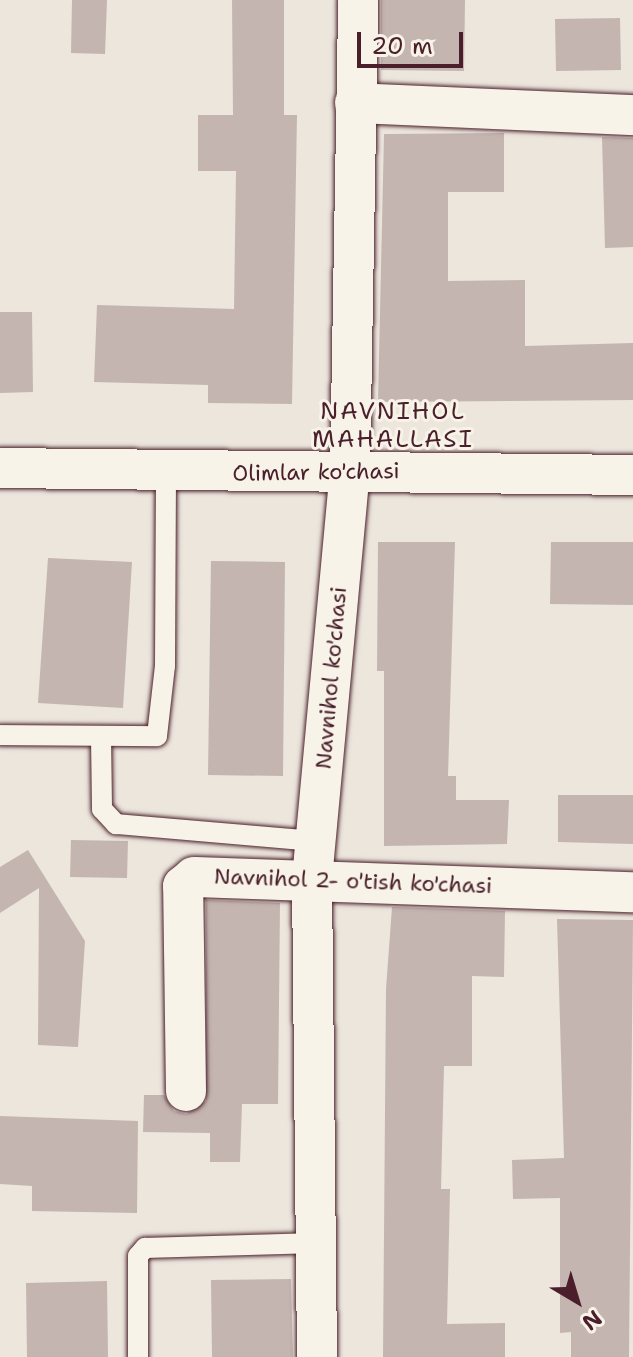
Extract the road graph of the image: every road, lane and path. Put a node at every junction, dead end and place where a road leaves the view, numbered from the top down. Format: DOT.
graph roads {
  1 [pos="358,0"];
  2 [pos="355,103"];
  3 [pos="633,115"];
  4 [pos="0,468"];
  5 [pos="350,470"];
  6 [pos="166,474"];
  7 [pos="633,475"];
  8 [pos="0,735"];
  9 [pos="101,736"];
  10 [pos="314,860"];
  11 [pos="633,892"];
  12 [pos="186,1091"];
  13 [pos="316,1243"];
  14 [pos="138,1357"];
  15 [pos="317,1357"];
  1 -- 2 [label="street, Navnihol ko'chasi"];
  2 -- 3 [label="street"];
  2 -- 5 [label="street, Navnihol ko'chasi"];
  4 -- 6 [label="street, Olimlar ko'chasi"];
  5 -- 6 [label="street, Olimlar ko'chasi"];
  5 -- 7 [label="street, Olimlar ko'chasi"];
  5 -- 10 [label="street, Navnihol ko'chasi"];
  6 -- 9 [label="lane"];
  8 -- 9 [label="lane"];
  9 -- 10 [label="lane"];
  10 -- 11 [label="street, Navnihol 2- o'tish ko'chasi"];
  10 -- 12 [label="street, Navnihol 2- o'tish ko'chasi"];
  10 -- 13 [label="street, Navnihol ko'chasi"];
  13 -- 14 [label="lane"];
  13 -- 15 [label="street, Navnihol ko'chasi"];
}
